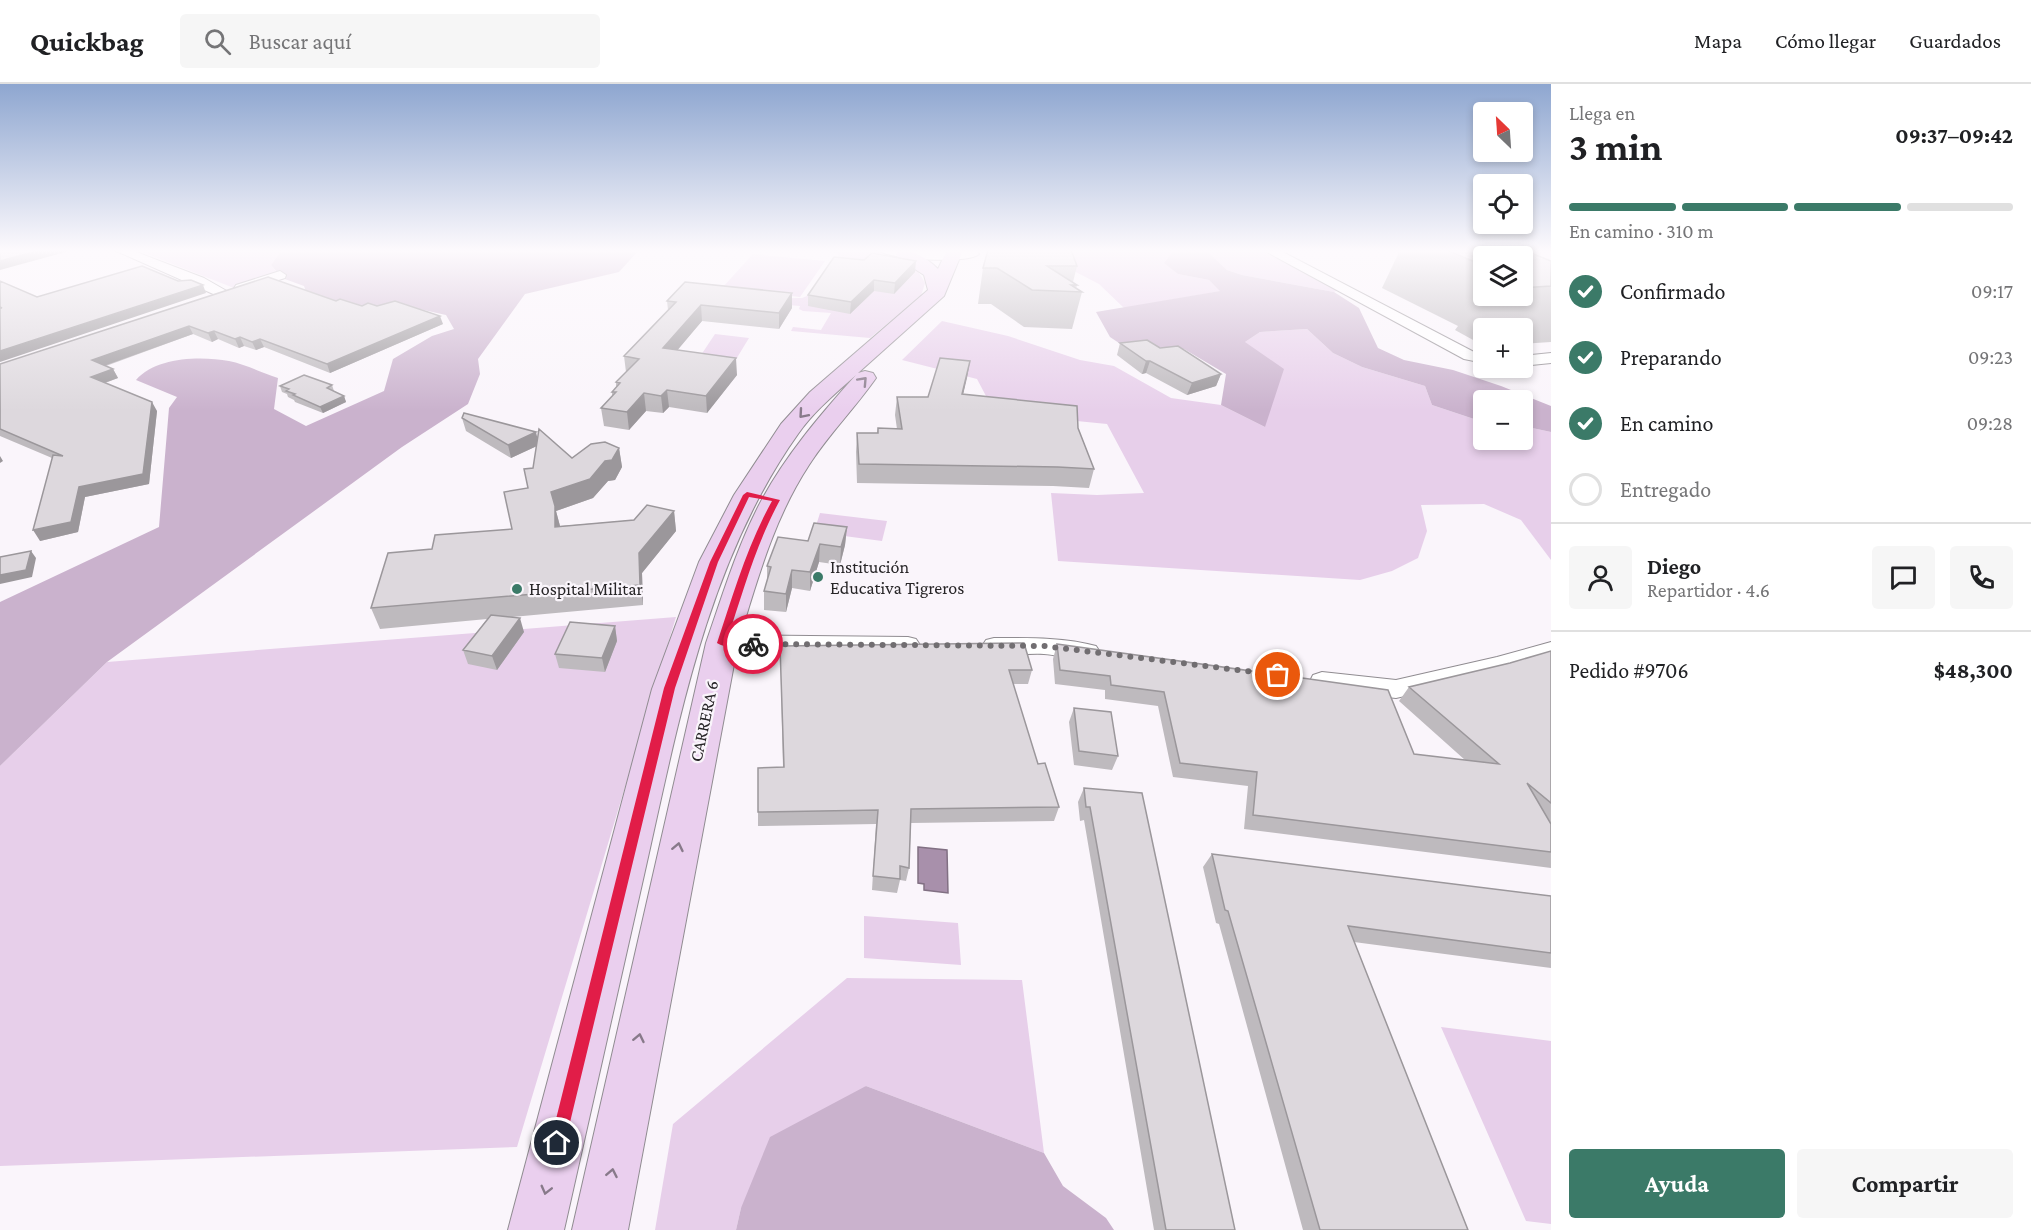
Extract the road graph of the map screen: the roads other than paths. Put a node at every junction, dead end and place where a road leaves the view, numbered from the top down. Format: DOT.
graph roads {
  1 [pos="929,303"];
  2 [pos="1372,303"];
  3 [pos="1473,355"];
  4 [pos="1551,358"];
  5 [pos="1533,360"];
  6 [pos="761,497"];
  7 [pos="722,643"];
  8 [pos="927,645"];
  9 [pos="974,646"];
  10 [pos="1551,650"];
  11 [pos="1114,655"];
  12 [pos="1301,678"];
  13 [pos="536,1230"];
  14 [pos="600,1230"];
  1 -- 6 [label="main road, CARRERA 6"];
  2 -- 3 [label="street"];
  4 -- 5 [label="street"];
  6 -- 7 [label="main road, CARRERA 6"];
  6 -- 13 [label="main road, one-way"];
  7 -- 8 [label="street"];
  14 -- 7 [label="main road, CARRERA 6, one-way"];
  9 -- 11 [label="street"];
  10 -- 12 [label="street"];
}
